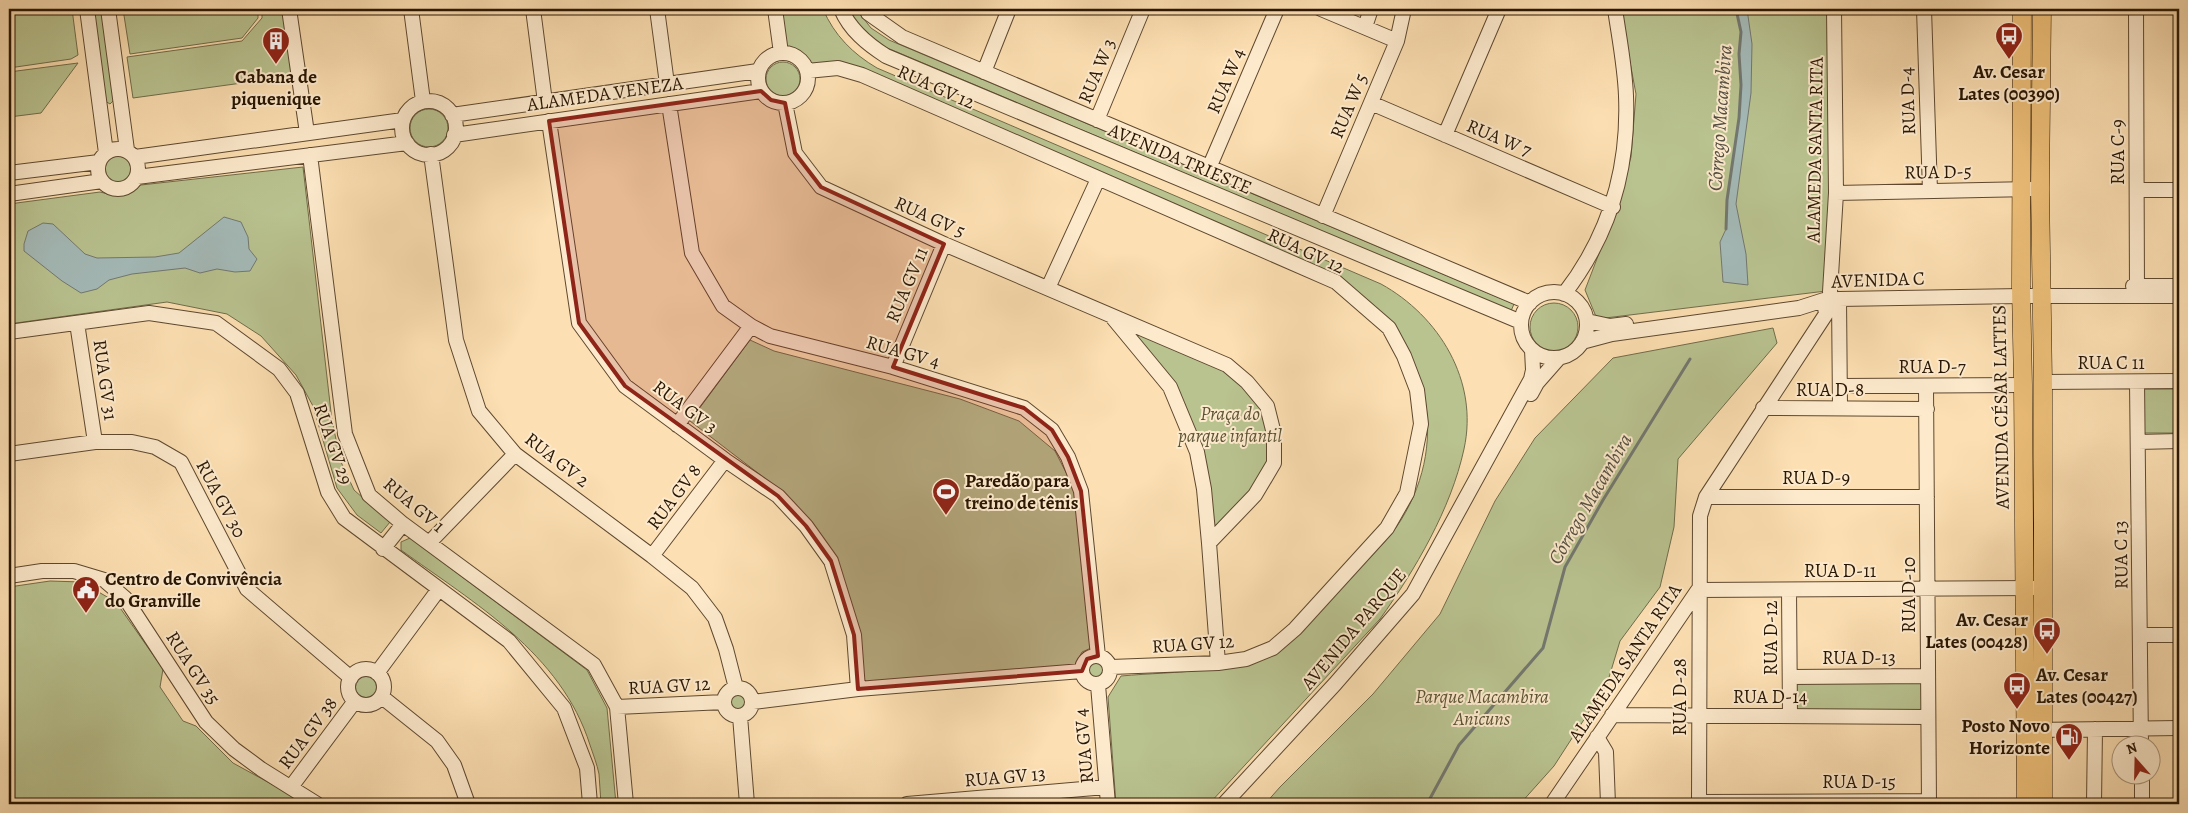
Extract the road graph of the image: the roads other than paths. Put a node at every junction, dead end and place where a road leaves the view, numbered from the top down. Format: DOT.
graph roads {
  1 [pos="87,9"];
  2 [pos="108,9"];
  3 [pos="289,9"];
  4 [pos="411,9"];
  5 [pos="533,9"];
  6 [pos="657,9"];
  7 [pos="775,9"];
  8 [pos="840,9"];
  9 [pos="1009,9"];
  10 [pos="1143,9"];
  11 [pos="1277,9"];
  12 [pos="1321,9"];
  13 [pos="1371,9"];
  14 [pos="1404,9"];
  15 [pos="1499,9"];
  16 [pos="1615,9"];
  17 [pos="1834,9"];
  18 [pos="1924,9"];
  19 [pos="2022,9"];
  20 [pos="2042,9"];
  21 [pos="2136,9"];
  22 [pos="868,10"];
  23 [pos="1365,27"];
  24 [pos="1397,41"];
  25 [pos="781,53"];
  26 [pos="758,71"];
  27 [pos="807,71"];
  28 [pos="984,72"];
  29 [pos="667,84"];
  30 [pos="761,90"];
  31 [pos="605,93"];
  32 [pos="423,101"];
  33 [pos="545,102"];
  34 [pos="785,103"];
  35 [pos="1371,103"];
  36 [pos="669,104"];
  37 [pos="121,105"];
  38 [pos="100,108"];
  39 [pos="608,112"];
  40 [pos="452,115"];
  41 [pos="403,120"];
  42 [pos="1097,120"];
  43 [pos="549,121"];
  44 [pos="306,133"];
  45 [pos="454,135"];
  46 [pos="1444,135"];
  47 [pos="406,143"];
  48 [pos="131,154"];
  49 [pos="431,154"];
  50 [pos="310,156"];
  51 [pos="102,157"];
  52 [pos="1209,168"];
  53 [pos="9,173"];
  54 [pos="138,177"];
  55 [pos="1098,179"];
  56 [pos="102,181"];
  57 [pos="2021,189"];
  58 [pos="2040,189"];
  59 [pos="2137,190"];
  60 [pos="2179,190"];
  61 [pos="1930,191"];
  62 [pos="1836,193"];
  63 [pos="9,194"];
  64 [pos="1613,207"];
  65 [pos="1323,216"];
  66 [pos="944,244"];
  67 [pos="1582,271"];
  68 [pos="2179,286"];
  69 [pos="1048,288"];
  70 [pos="2137,291"];
  71 [pos="2021,292"];
  72 [pos="2042,292"];
  73 [pos="1564,294"];
  74 [pos="2179,296"];
  75 [pos="1831,297"];
  76 [pos="1530,303"];
  77 [pos="1578,303"];
  78 [pos="1111,316"];
  79 [pos="1587,320"];
  80 [pos="1521,322"];
  81 [pos="78,323"];
  82 [pos="751,326"];
  83 [pos="9,332"];
  84 [pos="1582,342"];
  85 [pos="1532,350"];
  86 [pos="1559,358"];
  87 [pos="893,367"];
  88 [pos="2179,381"];
  89 [pos="2044,382"];
  90 [pos="2137,382"];
  91 [pos="2023,385"];
  92 [pos="1840,386"];
  93 [pos="1926,386"];
  94 [pos="1762,408"];
  95 [pos="1840,408"];
  96 [pos="1926,409"];
  97 [pos="677,424"];
  98 [pos="2179,441"];
  99 [pos="95,442"];
  100 [pos="2138,442"];
  101 [pos="9,454"];
  102 [pos="515,454"];
  103 [pos="725,460"];
  104 [pos="1706,497"];
  105 [pos="1927,497"];
  106 [pos="403,524"];
  107 [pos="429,543"];
  108 [pos="1209,543"];
  109 [pos="383,549"];
  110 [pos="652,556"];
  111 [pos="9,576"];
  112 [pos="2024,588"];
  113 [pos="2042,588"];
  114 [pos="439,589"];
  115 [pos="1928,589"];
  116 [pos="1698,590"];
  117 [pos="1789,590"];
  118 [pos="2179,634"];
  119 [pos="2140,635"];
  120 [pos="1098,656"];
  121 [pos="1218,662"];
  122 [pos="1111,667"];
  123 [pos="1082,671"];
  124 [pos="377,673"];
  125 [pos="1928,676"];
  126 [pos="1790,677"];
  127 [pos="351,678"];
  128 [pos="1098,684"];
  129 [pos="736,688"];
  130 [pos="858,689"];
  131 [pos="382,697"];
  132 [pos="355,701"];
  133 [pos="724,702"];
  134 [pos="753,702"];
  135 [pos="617,707"];
  136 [pos="1612,715"];
  137 [pos="740,716"];
  138 [pos="1698,716"];
  139 [pos="1790,716"];
  140 [pos="1928,717"];
  141 [pos="2179,728"];
  142 [pos="2095,729"];
  143 [pos="2141,729"];
  144 [pos="2034,730"];
  145 [pos="2141,736"];
  146 [pos="1597,737"];
  147 [pos="291,786"];
  148 [pos="2142,786"];
  149 [pos="1106,787"];
  150 [pos="986,801"];
  151 [pos="1929,802"];
  152 [pos="1699,803"];
  153 [pos="1790,803"];
  154 [pos="317,804"];
  155 [pos="468,804"];
  156 [pos="590,804"];
  157 [pos="626,804"];
  158 [pos="747,804"];
  159 [pos="907,804"];
  160 [pos="1108,804"];
  161 [pos="1224,804"];
  162 [pos="1236,804"];
  163 [pos="1552,804"];
  164 [pos="1608,804"];
  165 [pos="2026,804"];
  166 [pos="2043,804"];
  167 [pos="2094,804"];
  168 [pos="2142,804"];
  1 -- 38 [label="street"];
  2 -- 37 [label="street"];
  3 -- 44 [label="street"];
  4 -- 32 [label="street"];
  5 -- 33 [label="street"];
  6 -- 29 [label="street"];
  7 -- 25 [label="street"];
  8 -- 80 [label="street, AVENIDA TRIESTE"];
  9 -- 28 [label="street"];
  10 -- 42 [label="street, RUA W 3"];
  11 -- 52 [label="street, RUA W 4"];
  12 -- 23 [label="street"];
  13 -- 23 [label="street"];
  14 -- 24 [label="street, RUA W 5"];
  15 -- 46 [label="street"];
  16 -- 64 [label="street"];
  17 -- 62 [label="street, ALAMEDA SANTA RITA"];
  18 -- 61 [label="street, RUA D-4"];
  19 -- 57 [label="main road, AVENIDA CÉSAR LATTES"];
  20 -- 58 [label="main road, AVENIDA CÉSAR LATTES"];
  21 -- 59 [label="street, RUA C-9"];
  22 -- 28 [label="street, AVENIDA TRIESTE"];
  23 -- 24 [label="street"];
  24 -- 35 [label="street, RUA W 5"];
  25 -- 26 [label="street"];
  25 -- 27 [label="street"];
  26 -- 29 [label="street, ALAMEDA VENEZA"];
  26 -- 30 [label="street"];
  27 -- 34 [label="street"];
  27 -- 55 [label="street, RUA GV 12"];
  28 -- 42 [label="street, AVENIDA TRIESTE"];
  29 -- 31 [label="street, ALAMEDA VENEZA"];
  30 -- 34 [label="street"];
  30 -- 36 [label="street, ALAMEDA VENEZA"];
  31 -- 33 [label="street, ALAMEDA VENEZA"];
  31 -- 39 [label="street"];
  32 -- 40 [label="street"];
  32 -- 41 [label="street"];
  33 -- 40 [label="street, ALAMEDA VENEZA"];
  34 -- 66 [label="street, RUA GV 5"];
  35 -- 46 [label="street, RUA W 7"];
  35 -- 65 [label="street, RUA W 5"];
  36 -- 39 [label="street, ALAMEDA VENEZA"];
  36 -- 82 [label="street, RUA GV 4"];
  37 -- 38 [label="street"];
  37 -- 48 [label="street"];
  38 -- 51 [label="street"];
  39 -- 43 [label="street, ALAMEDA VENEZA"];
  40 -- 45 [label="street"];
  41 -- 44 [label="street"];
  41 -- 47 [label="street"];
  42 -- 52 [label="street, AVENIDA TRIESTE"];
  43 -- 45 [label="street, ALAMEDA VENEZA"];
  43 -- 97 [label="street, RUA GV 3"];
  44 -- 48 [label="street"];
  45 -- 49 [label="street"];
  46 -- 64 [label="street, RUA W 7"];
  47 -- 49 [label="street"];
  47 -- 50 [label="street"];
  48 -- 51 [label="street"];
  48 -- 54 [label="street"];
  49 -- 102 [label="street, RUA GV 2"];
  50 -- 54 [label="street"];
  50 -- 106 [label="street, RUA GV 1"];
  51 -- 53 [label="street"];
  51 -- 56 [label="street"];
  52 -- 65 [label="street, AVENIDA TRIESTE"];
  54 -- 56 [label="street"];
  55 -- 69 [label="street"];
  55 -- 121 [label="street, RUA GV 12"];
  56 -- 63 [label="street"];
  57 -- 58 [label="street, RUA D-5"];
  57 -- 61 [label="street, RUA D-5"];
  57 -- 71 [label="main road, AVENIDA CÉSAR LATTES"];
  58 -- 72 [label="main road, AVENIDA CÉSAR LATTES"];
  59 -- 60 [label="street"];
  59 -- 70 [label="street, RUA C-9"];
  61 -- 62 [label="street, RUA D-5"];
  62 -- 75 [label="street, ALAMEDA SANTA RITA"];
  64 -- 67 [label="street"];
  65 -- 76 [label="street, AVENIDA TRIESTE"];
  66 -- 69 [label="street, RUA GV 5"];
  66 -- 87 [label="street, RUA GV 11"];
  67 -- 73 [label="street"];
  67 -- 77 [label="street"];
  68 -- 70 [label="street, AVENIDA C"];
  69 -- 78 [label="street, RUA GV 5"];
  70 -- 72 [label="street, AVENIDA C"];
  70 -- 74 [label="street, AVENIDA C"];
  71 -- 72 [label="street, AVENIDA C"];
  71 -- 75 [label="street, AVENIDA C"];
  71 -- 91 [label="main road, AVENIDA CÉSAR LATTES"];
  72 -- 89 [label="main road, AVENIDA CÉSAR LATTES"];
  73 -- 76 [label="street"];
  73 -- 77 [label="street"];
  75 -- 79 [label="street, AVENIDA C"];
  75 -- 84 [label="street, AVENIDA C"];
  75 -- 92 [label="street"];
  75 -- 94 [label="street, ALAMEDA SANTA RITA"];
  76 -- 80 [label="street"];
  77 -- 79 [label="street"];
  78 -- 108 [label="street, RUA GV 5"];
  78 -- 108 [label="street, RUA GV 5"];
  79 -- 84 [label="street"];
  80 -- 85 [label="street"];
  81 -- 83 [label="street, RUA GV 29"];
  81 -- 99 [label="street, RUA GV 31"];
  81 -- 109 [label="street, RUA GV 29"];
  82 -- 87 [label="street, RUA GV 4"];
  82 -- 97 [label="street"];
  84 -- 86 [label="street"];
  85 -- 86 [label="street"];
  85 -- 161 [label="street, AVENIDA PARQUE"];
  86 -- 162 [label="street, AVENIDA PARQUE"];
  87 -- 120 [label="street, RUA GV 4"];
  88 -- 90 [label="street, RUA C 11"];
  89 -- 90 [label="street, RUA C 11"];
  89 -- 113 [label="main road, AVENIDA CÉSAR LATTES"];
  90 -- 100 [label="street, RUA C 13"];
  91 -- 93 [label="street, RUA D-7"];
  91 -- 112 [label="main road, AVENIDA CÉSAR LATTES"];
  92 -- 93 [label="street, RUA D-7"];
  92 -- 95 [label="street"];
  93 -- 96 [label="street, RUA D-10"];
  94 -- 95 [label="street, RUA D-8"];
  94 -- 104 [label="street, ALAMEDA SANTA RITA"];
  95 -- 96 [label="street, RUA D-8"];
  96 -- 105 [label="street, RUA D-10"];
  97 -- 103 [label="street, RUA GV 3"];
  98 -- 100 [label="street"];
  99 -- 101 [label="street, RUA GV 30"];
  99 -- 127 [label="street, RUA GV 30"];
  100 -- 119 [label="street, RUA C 13"];
  102 -- 107 [label="street"];
  102 -- 110 [label="street, RUA GV 2"];
  103 -- 110 [label="street, RUA GV 8"];
  103 -- 130 [label="street, RUA GV 3"];
  104 -- 105 [label="street, RUA D-9"];
  104 -- 116 [label="street, ALAMEDA SANTA RITA"];
  105 -- 115 [label="street, RUA D-10"];
  106 -- 107 [label="street, RUA GV 1"];
  106 -- 109 [label="street"];
  107 -- 135 [label="street, RUA GV 1"];
  108 -- 121 [label="street, RUA GV 5"];
  109 -- 114 [label="street, RUA GV 29"];
  110 -- 129 [label="street, RUA GV 2"];
  111 -- 147 [label="street, RUA GV 35"];
  112 -- 113 [label="street, RUA D-11"];
  112 -- 115 [label="street, RUA D-11"];
  112 -- 144 [label="main road, AVENIDA CÉSAR LATTES"];
  113 -- 144 [label="main road, AVENIDA CÉSAR LATTES"];
  114 -- 124 [label="street"];
  114 -- 156 [label="street, RUA GV 29"];
  115 -- 117 [label="street, RUA D-11"];
  115 -- 125 [label="street, RUA D-10"];
  116 -- 117 [label="street, RUA D-11"];
  116 -- 136 [label="street, ALAMEDA SANTA RITA"];
  116 -- 138 [label="street, RUA D-28"];
  117 -- 126 [label="street, RUA D-12"];
  118 -- 119 [label="street"];
  119 -- 143 [label="street, RUA C 13"];
  120 -- 122 [label="street"];
  120 -- 123 [label="street"];
  121 -- 122 [label="street, RUA GV 12"];
  122 -- 128 [label="street"];
  123 -- 128 [label="street"];
  123 -- 130 [label="street"];
  124 -- 127 [label="street"];
  124 -- 131 [label="street"];
  125 -- 126 [label="street, RUA D-13"];
  125 -- 140 [label="street, RUA D-10"];
  126 -- 139 [label="street, RUA D-12"];
  127 -- 132 [label="street"];
  128 -- 149 [label="street, RUA GV 4"];
  129 -- 133 [label="street"];
  129 -- 134 [label="street"];
  130 -- 134 [label="street"];
  131 -- 132 [label="street"];
  131 -- 155 [label="street"];
  132 -- 147 [label="street, RUA GV 38"];
  133 -- 135 [label="street, RUA GV 12"];
  133 -- 137 [label="street"];
  134 -- 137 [label="street"];
  135 -- 157 [label="street, RUA GV 1"];
  136 -- 138 [label="street, RUA D-14"];
  136 -- 146 [label="street, ALAMEDA SANTA RITA"];
  137 -- 158 [label="street"];
  138 -- 139 [label="street, RUA D-14"];
  138 -- 152 [label="street, RUA D-28"];
  139 -- 140 [label="street, RUA D-14"];
  140 -- 151 [label="street, RUA D-10"];
  141 -- 143 [label="street"];
  142 -- 143 [label="street"];
  142 -- 144 [label="street"];
  142 -- 167 [label="street"];
  143 -- 145 [label="street, RUA C 13"];
  144 -- 165 [label="main road, AVENIDA CÉSAR LATTES"];
  144 -- 166 [label="main road, AVENIDA CÉSAR LATTES"];
  146 -- 163 [label="street, ALAMEDA SANTA RITA"];
  146 -- 164 [label="street"];
  147 -- 154 [label="street, RUA GV 35"];
  148 -- 168 [label="street"];
  149 -- 150 [label="street, RUA GV 13"];
  149 -- 160 [label="street, RUA GV 4"];
  150 -- 159 [label="street, RUA GV 13"];
  151 -- 153 [label="street, RUA D-15"];
  152 -- 153 [label="street, RUA D-15"];
}
